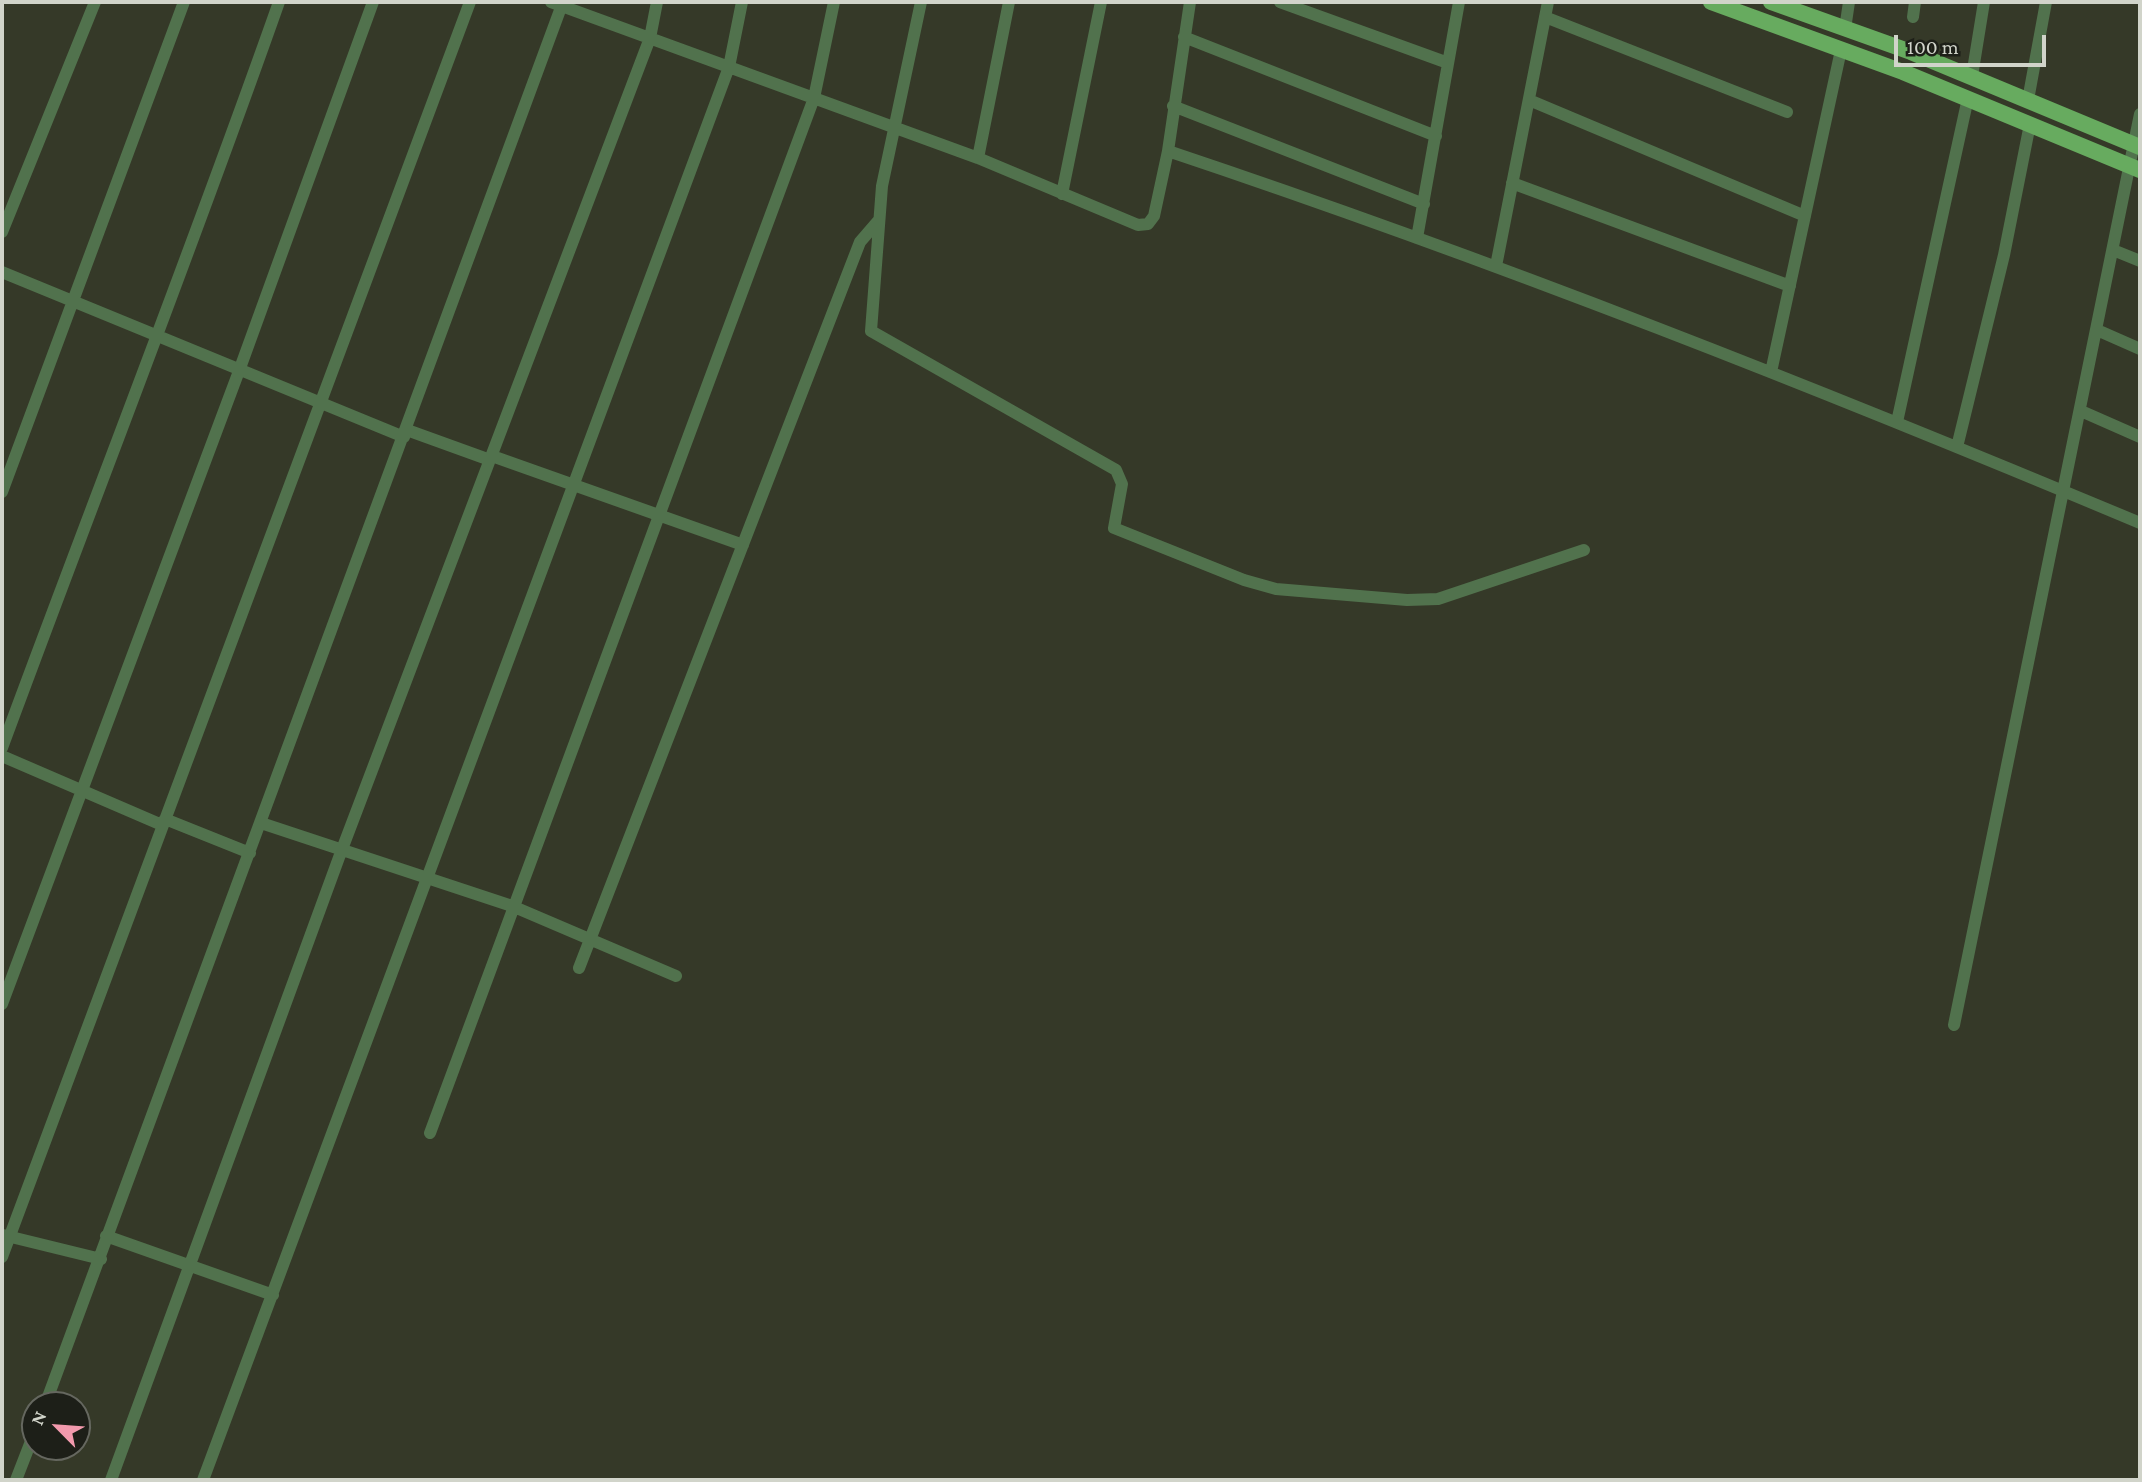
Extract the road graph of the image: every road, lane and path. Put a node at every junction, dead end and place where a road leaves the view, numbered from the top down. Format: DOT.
graph roads {
  1 [pos="95,2"];
  2 [pos="184,2"];
  3 [pos="279,2"];
  4 [pos="373,2"];
  5 [pos="470,2"];
  6 [pos="657,2"];
  7 [pos="742,2"];
  8 [pos="834,2"];
  9 [pos="921,2"];
  10 [pos="1009,2"];
  11 [pos="1101,2"];
  12 [pos="1189,2"];
  13 [pos="1280,2"];
  14 [pos="1459,2"];
  15 [pos="1548,2"];
  16 [pos="1711,2"];
  17 [pos="1771,2"];
  18 [pos="1849,2"];
  19 [pos="1915,2"];
  20 [pos="1984,2"];
  21 [pos="2046,2"];
  22 [pos="559,3"];
  23 [pos="1545,17"];
  24 [pos="1913,17"];
  25 [pos="1845,29"];
  26 [pos="1184,37"];
  27 [pos="650,38"];
  28 [pos="1841,50"];
  29 [pos="1448,63"];
  30 [pos="729,67"];
  31 [pos="1972,76"];
  32 [pos="814,98"];
  33 [pos="1968,98"];
  34 [pos="1529,100"];
  35 [pos="2028,100"];
  36 [pos="1172,106"];
  37 [pos="1787,113"];
  38 [pos="2140,114"];
  39 [pos="2030,124"];
  40 [pos="895,129"];
  41 [pos="1436,136"];
  42 [pos="2137,146"];
  43 [pos="1168,151"];
  44 [pos="978,158"];
  45 [pos="2135,168"];
  46 [pos="1512,183"];
  47 [pos="1062,194"];
  48 [pos="1423,204"];
  49 [pos="1805,216"];
  50 [pos="879,220"];
  51 [pos="2,232"];
  52 [pos="1418,238"];
  53 [pos="2113,250"];
  54 [pos="2140,261"];
  55 [pos="1496,266"];
  56 [pos="2,272"];
  57 [pos="1790,286"];
  58 [pos="72,302"];
  59 [pos="2097,330"];
  60 [pos="154,336"];
  61 [pos="2140,349"];
  62 [pos="239,371"];
  63 [pos="1771,372"];
  64 [pos="321,405"];
  65 [pos="2081,411"];
  66 [pos="1897,422"];
  67 [pos="405,434"];
  68 [pos="2140,438"];
  69 [pos="1957,447"];
  70 [pos="491,458"];
  71 [pos="575,485"];
  72 [pos="2,492"];
  73 [pos="2066,492"];
  74 [pos="659,517"];
  75 [pos="2140,523"];
  76 [pos="743,545"];
  77 [pos="1584,550"];
  78 [pos="2,748"];
  79 [pos="2,756"];
  80 [pos="82,790"];
  81 [pos="163,822"];
  82 [pos="261,823"];
  83 [pos="341,852"];
  84 [pos="250,853"];
  85 [pos="429,880"];
  86 [pos="512,906"];
  87 [pos="591,938"];
  88 [pos="579,968"];
  89 [pos="676,976"];
  90 [pos="2,1004"];
  91 [pos="1954,1025"];
  92 [pos="430,1133"];
  93 [pos="6,1236"];
  94 [pos="106,1236"];
  95 [pos="2,1257"];
  96 [pos="101,1259"];
  97 [pos="190,1266"];
  98 [pos="273,1295"];
  99 [pos="50,1391"];
  100 [pos="23,1461"];
  101 [pos="16,1480"];
  102 [pos="111,1480"];
  103 [pos="203,1480"];
  1 -- 51 [label="street"];
  2 -- 58 [label="street"];
  3 -- 60 [label="street"];
  4 -- 62 [label="street"];
  5 -- 64 [label="street"];
  6 -- 27 [label="street"];
  7 -- 30 [label="street"];
  8 -- 32 [label="street"];
  9 -- 40 [label="street"];
  10 -- 44 [label="street"];
  11 -- 47 [label="street"];
  12 -- 26 [label="street"];
  13 -- 29 [label="street"];
  14 -- 29 [label="street"];
  15 -- 23 [label="street"];
  16 -- 28 [label="main road"];
  17 -- 25 [label="main road"];
  18 -- 25 [label="street"];
  19 -- 24 [label="street"];
  20 -- 31 [label="street"];
  21 -- 35 [label="street"];
  22 -- 27 [label="street"];
  22 -- 67 [label="street"];
  23 -- 34 [label="street"];
  23 -- 37 [label="street"];
  25 -- 31 [label="main road"];
  26 -- 36 [label="street"];
  26 -- 41 [label="street"];
  27 -- 30 [label="street"];
  27 -- 70 [label="street"];
  28 -- 33 [label="main road"];
  28 -- 49 [label="street"];
  29 -- 41 [label="street"];
  30 -- 32 [label="street"];
  30 -- 71 [label="street"];
  31 -- 35 [label="main road"];
  32 -- 40 [label="street"];
  32 -- 74 [label="street"];
  33 -- 39 [label="main road"];
  33 -- 66 [label="street"];
  34 -- 46 [label="street"];
  34 -- 49 [label="street"];
  35 -- 42 [label="main road"];
  36 -- 43 [label="street"];
  36 -- 48 [label="street"];
  38 -- 42 [label="street"];
  39 -- 45 [label="main road"];
  39 -- 69 [label="street"];
  40 -- 44 [label="street"];
  40 -- 50 [label="street"];
  41 -- 48 [label="street"];
  42 -- 45 [label="street"];
  43 -- 47 [label="street"];
  43 -- 52 [label="street"];
  44 -- 47 [label="street"];
  45 -- 53 [label="street"];
  46 -- 55 [label="street"];
  46 -- 57 [label="street"];
  48 -- 52 [label="street"];
  49 -- 57 [label="street"];
  50 -- 76 [label="street"];
  50 -- 77 [label="street"];
  52 -- 55 [label="street"];
  53 -- 54 [label="street"];
  53 -- 59 [label="street"];
  55 -- 63 [label="street"];
  56 -- 58 [label="street"];
  57 -- 63 [label="street"];
  58 -- 60 [label="street"];
  58 -- 72 [label="street"];
  59 -- 61 [label="street"];
  59 -- 65 [label="street"];
  60 -- 62 [label="street"];
  60 -- 78 [label="street"];
  62 -- 64 [label="street"];
  62 -- 80 [label="street"];
  63 -- 66 [label="street"];
  64 -- 67 [label="street"];
  64 -- 81 [label="street"];
  65 -- 68 [label="street"];
  65 -- 73 [label="street"];
  66 -- 69 [label="street"];
  67 -- 70 [label="street"];
  67 -- 82 [label="street"];
  69 -- 73 [label="street"];
  70 -- 71 [label="street"];
  70 -- 83 [label="street"];
  71 -- 74 [label="street"];
  71 -- 85 [label="street"];
  73 -- 75 [label="street"];
  73 -- 91 [label="street"];
  74 -- 76 [label="street"];
  74 -- 86 [label="street"];
  76 -- 87 [label="street"];
  79 -- 80 [label="street"];
  80 -- 81 [label="street"];
  80 -- 90 [label="street"];
  81 -- 84 [label="street"];
  81 -- 93 [label="street"];
  82 -- 83 [label="street"];
  82 -- 84 [label="street"];
  83 -- 85 [label="street"];
  83 -- 97 [label="street"];
  84 -- 94 [label="street"];
  85 -- 86 [label="street"];
  85 -- 98 [label="street"];
  86 -- 87 [label="street"];
  86 -- 92 [label="street"];
  87 -- 88 [label="street"];
  87 -- 89 [label="street"];
  93 -- 95 [label="street"];
  93 -- 96 [label="street"];
  94 -- 96 [label="street"];
  94 -- 97 [label="street"];
  96 -- 99 [label="street"];
  97 -- 98 [label="street"];
  97 -- 102 [label="street"];
  98 -- 103 [label="street"];
  100 -- 101 [label="street"];
}
